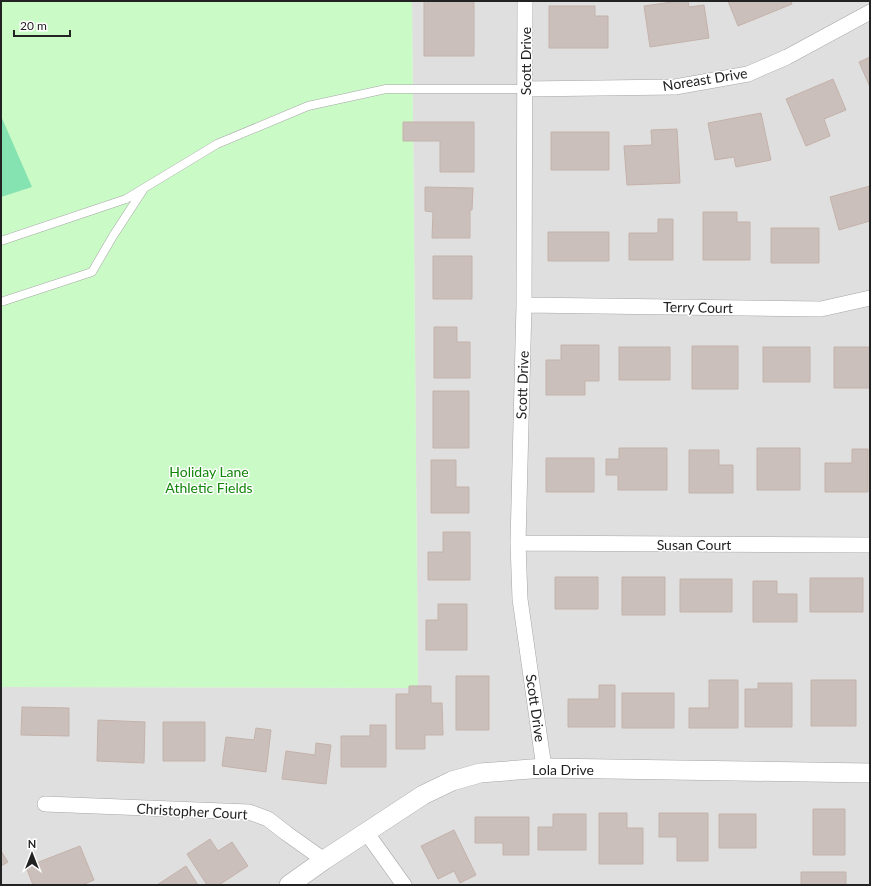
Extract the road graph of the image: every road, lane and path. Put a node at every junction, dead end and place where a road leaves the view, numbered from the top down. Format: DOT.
graph roads {
  1 [pos="525,1"];
  2 [pos="870,12"];
  3 [pos="525,89"];
  4 [pos="144,188"];
  5 [pos="1,242"];
  6 [pos="870,298"];
  7 [pos="1,302"];
  8 [pos="524,305"];
  9 [pos="518,543"];
  10 [pos="870,545"];
  11 [pos="544,768"];
  12 [pos="870,773"];
  13 [pos="45,804"];
  14 [pos="366,832"];
  15 [pos="324,860"];
  16 [pos="289,885"];
  17 [pos="404,885"];
  1 -- 3 [label="street, Scott Drive"];
  2 -- 3 [label="street, Noreast Drive"];
  3 -- 4 [label="lane"];
  3 -- 8 [label="street, Scott Drive"];
  4 -- 5 [label="lane"];
  4 -- 7 [label="lane"];
  6 -- 8 [label="street, Terry Court"];
  8 -- 9 [label="street, Scott Drive"];
  9 -- 10 [label="street, Susan Court"];
  9 -- 11 [label="street, Scott Drive"];
  11 -- 12 [label="street, Lola Drive"];
  11 -- 14 [label="street, Lola Drive"];
  13 -- 15 [label="street, Christopher Court"];
  14 -- 15 [label="street, Lola Drive"];
  14 -- 17 [label="street"];
  15 -- 16 [label="street, Lola Drive"];
}
